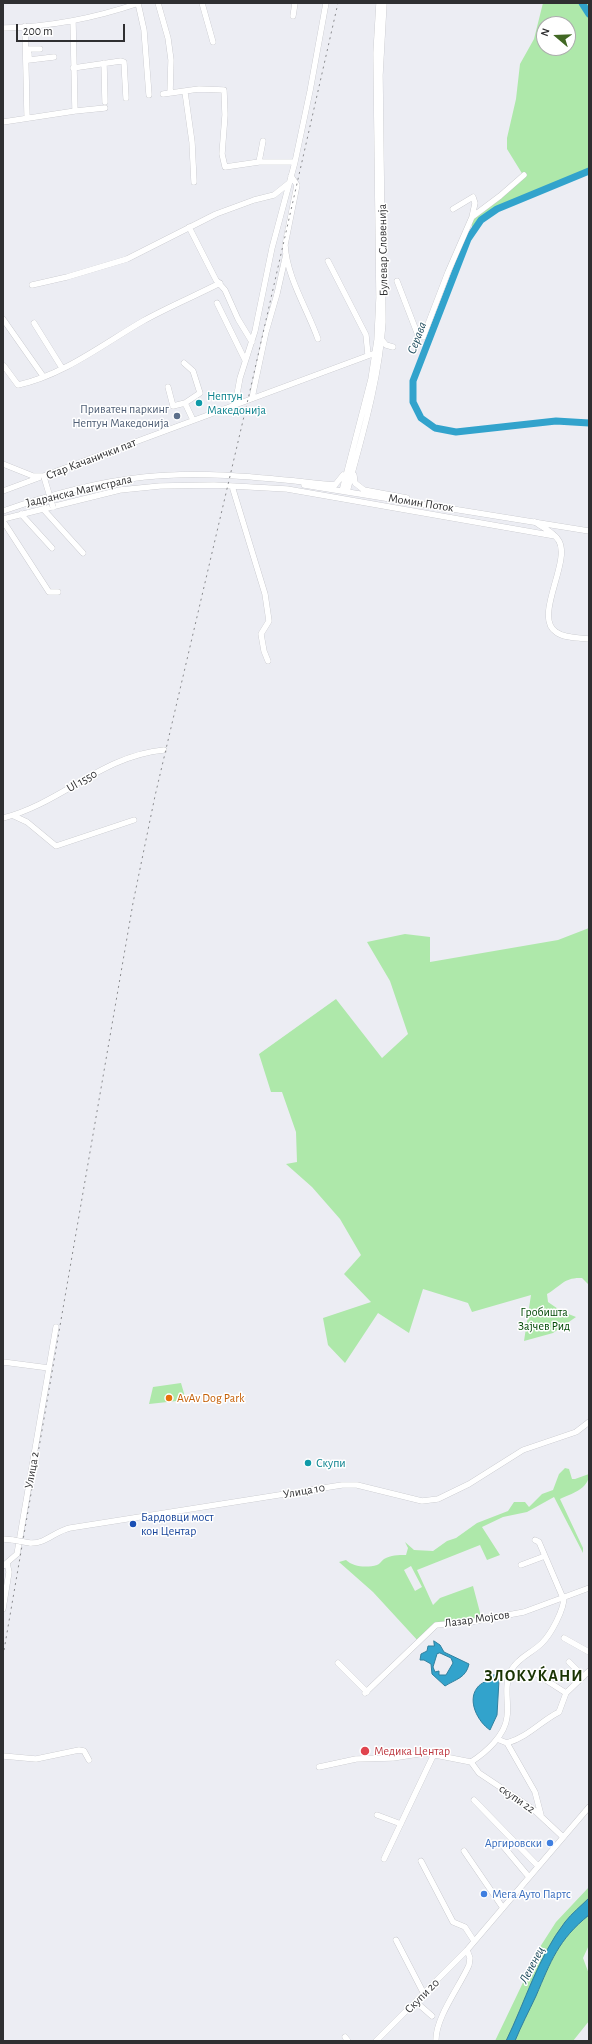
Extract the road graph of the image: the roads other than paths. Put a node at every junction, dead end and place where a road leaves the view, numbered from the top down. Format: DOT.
graph roads {
  1 [pos="139,3"];
  2 [pos="158,3"];
  3 [pos="202,3"];
  4 [pos="295,3"];
  5 [pos="326,3"];
  6 [pos="379,3"];
  7 [pos="384,3"];
  8 [pos="130,4"];
  9 [pos="293,16"];
  10 [pos="73,21"];
  11 [pos="27,26"];
  12 [pos="3,28"];
  13 [pos="213,42"];
  14 [pos="29,49"];
  15 [pos="40,49"];
  16 [pos="54,57"];
  17 [pos="104,63"];
  18 [pos="73,68"];
  19 [pos="185,92"];
  20 [pos="170,93"];
  21 [pos="163,94"];
  22 [pos="149,95"];
  23 [pos="126,98"];
  24 [pos="105,102"];
  25 [pos="105,108"];
  26 [pos="75,111"];
  27 [pos="27,115"];
  28 [pos="3,122"];
  29 [pos="264,141"];
  30 [pos="259,162"];
  31 [pos="295,162"];
  32 [pos="524,175"];
  33 [pos="291,176"];
  34 [pos="194,182"];
  35 [pos="289,183"];
  36 [pos="453,209"];
  37 [pos="472,217"];
  38 [pos="189,227"];
  39 [pos="286,253"];
  40 [pos="328,261"];
  41 [pos="397,281"];
  42 [pos="220,283"];
  43 [pos="32,285"];
  44 [pos="217,303"];
  45 [pos="3,319"];
  46 [pos="34,323"];
  47 [pos="318,339"];
  48 [pos="382,340"];
  49 [pos="252,342"];
  50 [pos="392,347"];
  51 [pos="378,352"];
  52 [pos="366,356"];
  53 [pos="246,360"];
  54 [pos="184,363"];
  55 [pos="374,365"];
  56 [pos="4,366"];
  57 [pos="62,368"];
  58 [pos="43,376"];
  59 [pos="168,387"];
  60 [pos="372,396"];
  61 [pos="252,398"];
  62 [pos="185,403"];
  63 [pos="235,405"];
  64 [pos="193,420"];
  65 [pos="348,463"];
  66 [pos="3,464"];
  67 [pos="44,477"];
  68 [pos="252,477"];
  69 [pos="232,486"];
  70 [pos="3,491"];
  71 [pos="344,492"];
  72 [pos="418,502"];
  73 [pos="53,507"];
  74 [pos="44,510"];
  75 [pos="3,511"];
  76 [pos="22,514"];
  77 [pos="3,520"];
  78 [pos="533,521"];
  79 [pos="562,526"];
  80 [pos="589,531"];
  81 [pos="555,536"];
  82 [pos="52,548"];
  83 [pos="84,553"];
  84 [pos="58,592"];
  85 [pos="589,639"];
  86 [pos="268,661"];
  87 [pos="164,750"];
  88 [pos="14,816"];
  89 [pos="3,818"];
  90 [pos="134,820"];
  91 [pos="56,1327"];
  92 [pos="3,1362"];
  93 [pos="49,1368"];
  94 [pos="589,1422"];
  95 [pos="3,1539"];
  96 [pos="535,1540"];
  97 [pos="545,1556"];
  98 [pos="5,1564"];
  99 [pos="521,1565"];
  100 [pos="589,1588"];
  101 [pos="564,1597"];
  102 [pos="3,1608"];
  103 [pos="564,1638"];
  104 [pos="589,1652"];
  105 [pos="338,1662"];
  106 [pos="569,1662"];
  107 [pos="589,1671"];
  108 [pos="538,1675"];
  109 [pos="583,1676"];
  110 [pos="566,1693"];
  111 [pos="496,1739"];
  112 [pos="507,1743"];
  113 [pos="434,1754"];
  114 [pos="3,1756"];
  115 [pos="90,1760"];
  116 [pos="471,1762"];
  117 [pos="319,1768"];
  118 [pos="474,1800"];
  119 [pos="589,1807"];
  120 [pos="377,1815"];
  121 [pos="541,1816"];
  122 [pos="401,1824"];
  123 [pos="563,1837"];
  124 [pos="502,1849"];
  125 [pos="464,1852"];
  126 [pos="384,1859"];
  127 [pos="422,1861"];
  128 [pos="538,1866"];
  129 [pos="529,1877"];
  130 [pos="503,1908"];
  131 [pos="453,1922"];
  132 [pos="457,1930"];
  133 [pos="396,1940"];
  134 [pos="474,1941"];
  135 [pos="467,1950"];
  136 [pos="424,1994"];
  137 [pos="416,2002"];
  138 [pos="432,2016"];
  139 [pos="376,2041"];
  140 [pos="436,2041"];
  1 -- 8 [label="street"];
  1 -- 22 [label="street"];
  2 -- 20 [label="street"];
  3 -- 13 [label="street"];
  4 -- 9 [label="street"];
  5 -- 31 [label="street"];
  6 -- 51 [label="street, Булевар Словенија"];
  7 -- 48 [label="street, Булевар Словенија"];
  8 -- 10 [label="street"];
  10 -- 11 [label="street"];
  10 -- 18 [label="street"];
  11 -- 12 [label="street"];
  11 -- 14 [label="street"];
  11 -- 27 [label="street"];
  14 -- 15 [label="street"];
  14 -- 16 [label="street"];
  17 -- 18 [label="street"];
  17 -- 23 [label="street"];
  17 -- 24 [label="street"];
  18 -- 26 [label="street"];
  19 -- 20 [label="street"];
  19 -- 30 [label="street"];
  19 -- 34 [label="street"];
  20 -- 21 [label="street"];
  25 -- 26 [label="street"];
  26 -- 28 [label="street"];
  29 -- 30 [label="street"];
  30 -- 31 [label="street"];
  31 -- 33 [label="street"];
  32 -- 37 [label="street"];
  33 -- 35 [label="street"];
  33 -- 39 [label="street"];
  35 -- 38 [label="street"];
  35 -- 49 [label="street"];
  36 -- 37 [label="street"];
  37 -- 41 [label="street"];
  38 -- 42 [label="street"];
  38 -- 43 [label="street"];
  39 -- 47 [label="street"];
  39 -- 61 [label="street"];
  40 -- 52 [label="street"];
  42 -- 49 [label="street"];
  42 -- 57 [label="street"];
  44 -- 53 [label="street"];
  45 -- 58 [label="street"];
  46 -- 57 [label="street"];
  48 -- 50 [label="street"];
  48 -- 51 [label="street, Булевар Словенија"];
  49 -- 53 [label="street"];
  51 -- 52 [label="street, Стар Качанички пат"];
  51 -- 55 [label="street, Булевар Словенија"];
  51 -- 60 [label="street, Булевар Словенија"];
  52 -- 55 [label="street"];
  52 -- 61 [label="street, Стар Качанички пат"];
  53 -- 63 [label="street"];
  54 -- 62 [label="street"];
  55 -- 65 [label="street, Булевар Словенија"];
  56 -- 58 [label="street"];
  57 -- 58 [label="street"];
  59 -- 62 [label="street"];
  60 -- 71 [label="street, Булевар Словенија"];
  60 -- 72 [label="street"];
  61 -- 63 [label="street, Стар Качанички пат"];
  62 -- 64 [label="street"];
  63 -- 64 [label="street, Стар Качанички пат"];
  64 -- 67 [label="street, Стар Качанички пат"];
  65 -- 68 [label="street"];
  65 -- 71 [label="street, Булевар Словенија"];
  66 -- 67 [label="street"];
  67 -- 70 [label="street, Стар Качанички пат"];
  67 -- 73 [label="street, bridge"];
  68 -- 71 [label="street, Момин Поток"];
  68 -- 75 [label="street, Јадранска Магистрала"];
  69 -- 73 [label="street"];
  69 -- 81 [label="street"];
  69 -- 86 [label="street"];
  71 -- 72 [label="street, Момин Поток"];
  72 -- 78 [label="street, Момин Поток"];
  73 -- 74 [label="street"];
  74 -- 76 [label="street"];
  74 -- 83 [label="street"];
  76 -- 77 [label="street"];
  76 -- 82 [label="street"];
  77 -- 84 [label="street"];
  78 -- 79 [label="street, Момин Поток"];
  78 -- 81 [label="street"];
  79 -- 80 [label="street, Момин Поток"];
  79 -- 81 [label="street"];
  81 -- 85 [label="street"];
  87 -- 88 [label="street, Ul 1550"];
  88 -- 89 [label="street, Ul 1550"];
  88 -- 90 [label="street"];
  91 -- 93 [label="street, Улица 2"];
  92 -- 93 [label="street"];
  93 -- 98 [label="street, Улица 2"];
  94 -- 95 [label="street, Улица 10, bridge"];
  96 -- 97 [label="street"];
  97 -- 99 [label="street"];
  97 -- 101 [label="street"];
  98 -- 102 [label="street"];
  100 -- 101 [label="street, Лазар Мојсов"];
  101 -- 105 [label="street, Лазар Мојсов"];
  101 -- 111 [label="street"];
  103 -- 104 [label="street"];
  106 -- 109 [label="street"];
  107 -- 109 [label="street"];
  108 -- 110 [label="street"];
  109 -- 110 [label="street"];
  110 -- 112 [label="street"];
  111 -- 112 [label="street"];
  111 -- 116 [label="street"];
  112 -- 121 [label="street"];
  113 -- 116 [label="street"];
  113 -- 117 [label="street"];
  113 -- 122 [label="street"];
  114 -- 115 [label="street"];
  116 -- 121 [label="street, скупи 22"];
  118 -- 128 [label="street"];
  119 -- 123 [label="street, Скупи 20"];
  120 -- 122 [label="street"];
  121 -- 123 [label="street, скупи 22"];
  122 -- 126 [label="street"];
  123 -- 128 [label="street, Скупи 20"];
  124 -- 129 [label="street"];
  125 -- 130 [label="street"];
  127 -- 131 [label="street"];
  128 -- 129 [label="street, Скупи 20"];
  129 -- 130 [label="street, Скупи 20"];
  130 -- 134 [label="street, Скупи 20"];
  131 -- 132 [label="street"];
  131 -- 134 [label="street"];
  133 -- 136 [label="street"];
  134 -- 135 [label="street, Скупи 20"];
  135 -- 136 [label="street, Скупи 20"];
  135 -- 140 [label="street, Скупи 20"];
  136 -- 137 [label="street, Скупи 20"];
  137 -- 138 [label="street"];
  137 -- 139 [label="street, Скупи 20"];
}
